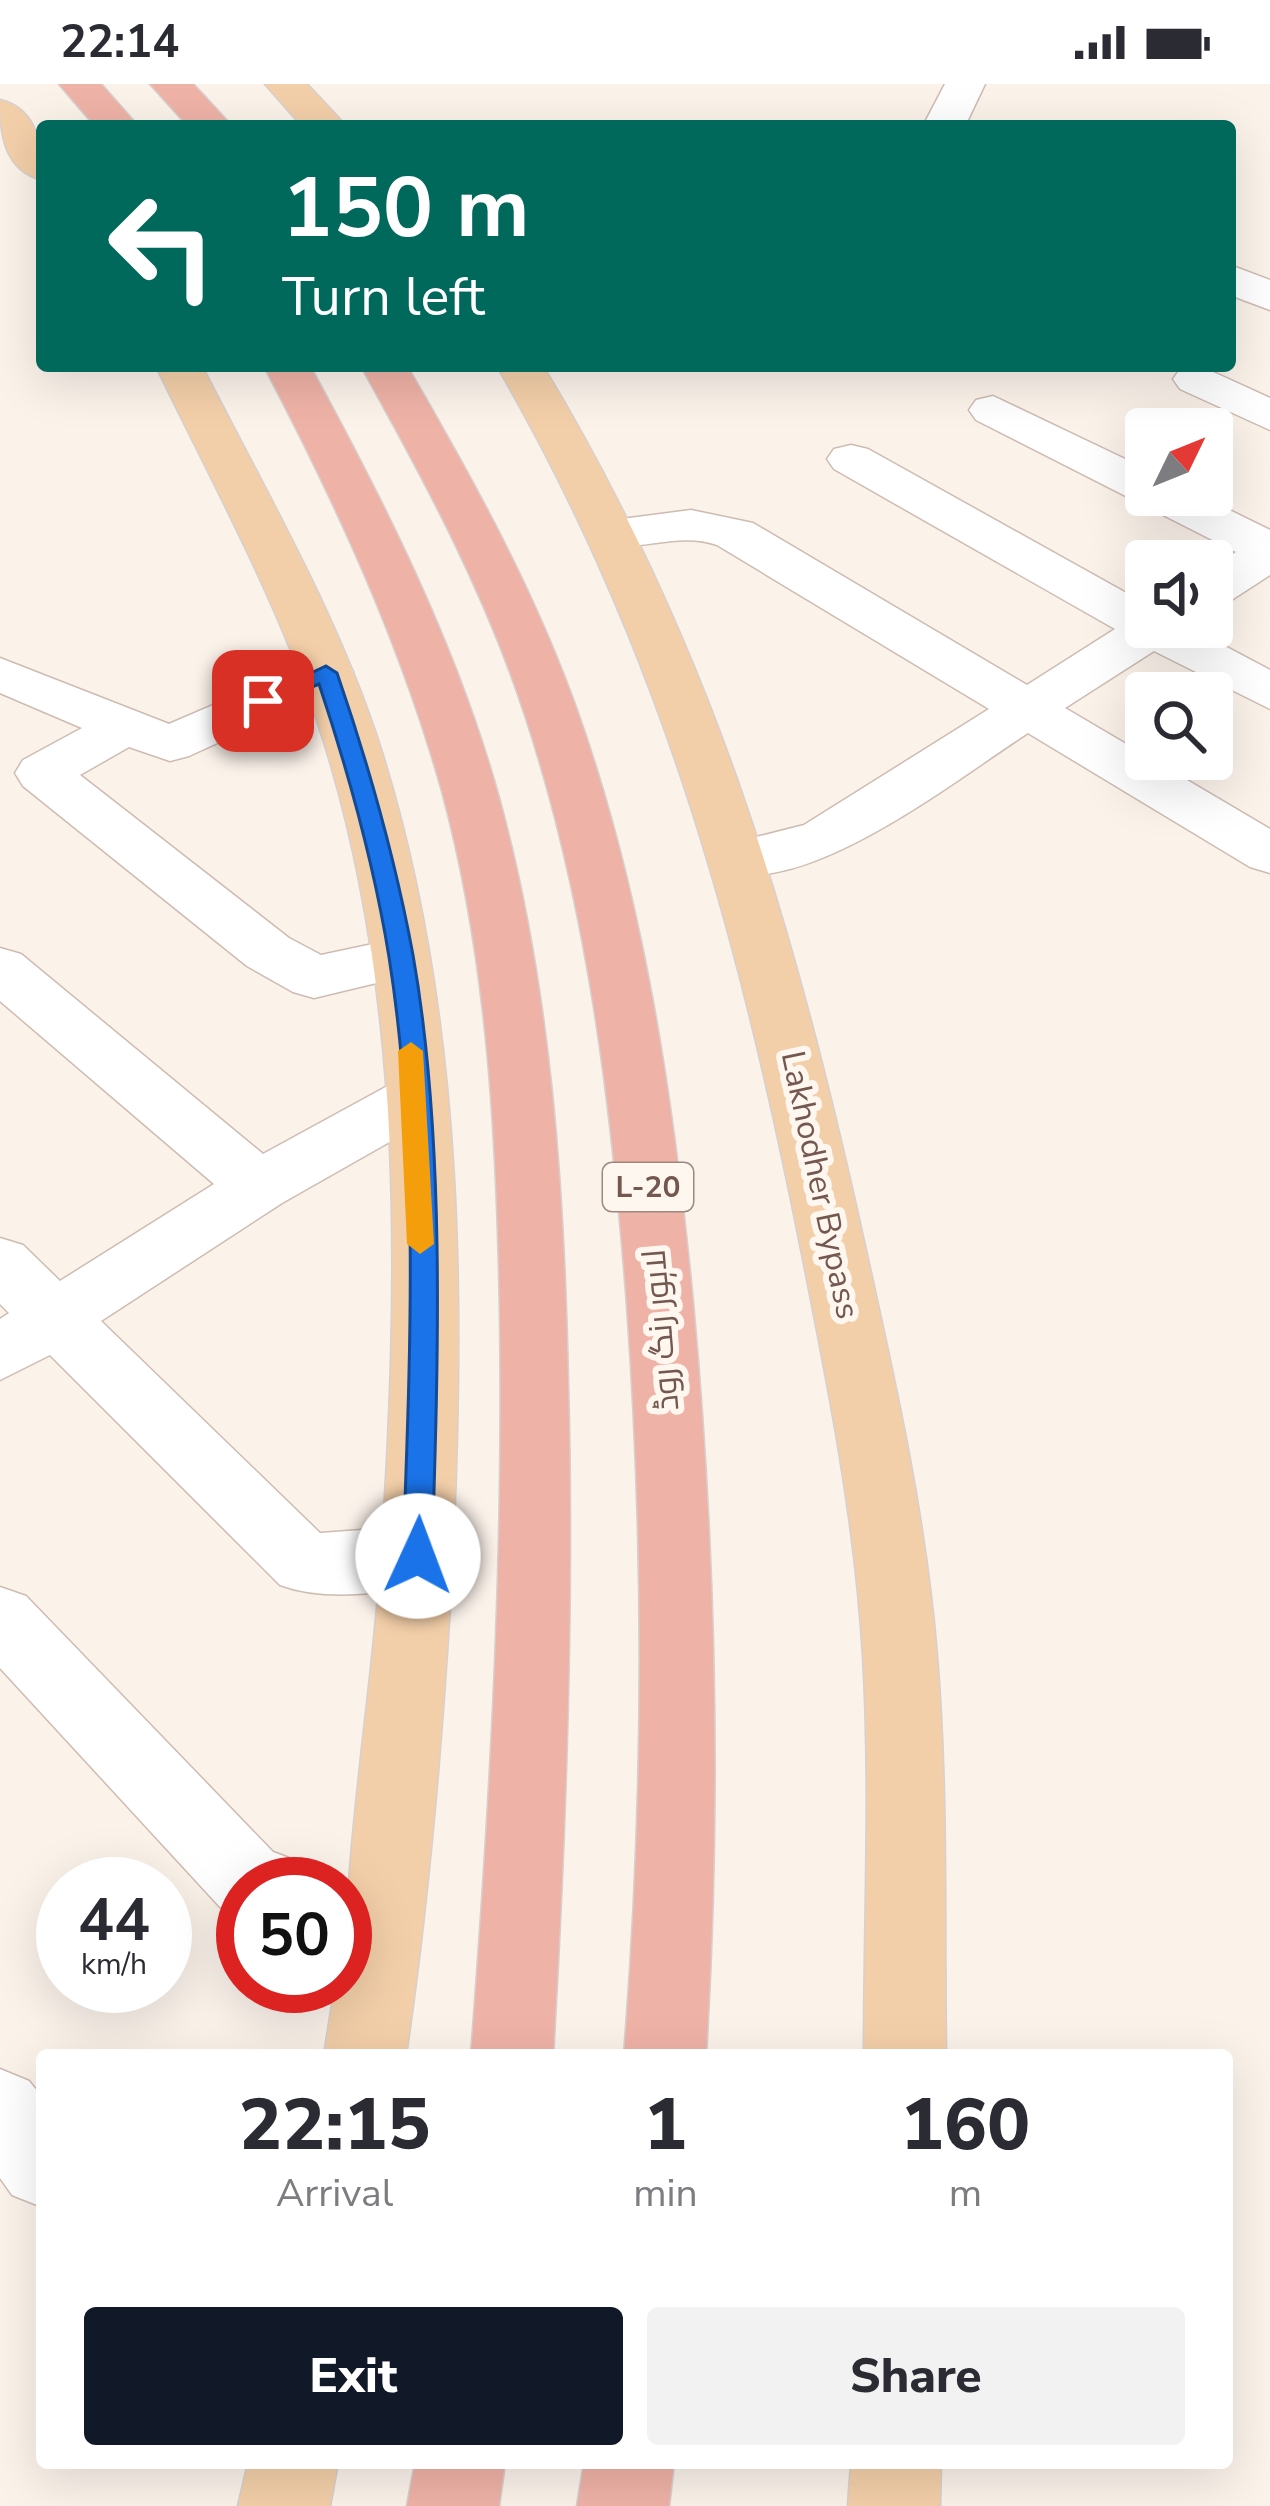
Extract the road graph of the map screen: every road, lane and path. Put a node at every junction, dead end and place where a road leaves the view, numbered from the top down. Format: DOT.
graph roads {
  1 [pos="79,84"];
  2 [pos="170,84"];
  3 [pos="285,84"];
  4 [pos="0,112"];
  5 [pos="112,120"];
  6 [pos="206,120"];
  7 [pos="319,120"];
  8 [pos="36,159"];
  9 [pos="1236,281"];
  10 [pos="1270,297"];
  11 [pos="182,372"];
  12 [pos="290,372"];
  13 [pos="387,372"];
  14 [pos="524,372"];
  15 [pos="1196,380"];
  16 [pos="993,410"];
  17 [pos="1270,416"];
  18 [pos="851,459"];
  19 [pos="1125,477"];
  20 [pos="1201,516"];
  21 [pos="617,533"];
  22 [pos="1270,552"];
  23 [pos="1233,576"];
  24 [pos="1125,612"];
  25 [pos="1125,644"];
  26 [pos="1189,648"];
  27 [pos="326,673"];
  28 [pos="0,674"];
  29 [pos="1270,692"];
  30 [pos="1025,710"];
  31 [pos="125,726"];
  32 [pos="21,783"];
  33 [pos="1270,854"];
  34 [pos="741,859"];
  35 [pos="401,958"];
  36 [pos="0,970"];
  37 [pos="416,1100"];
  38 [pos="260,1186"];
  39 [pos="0,1262"];
  40 [pos="28,1335"];
  41 [pos="418,1556"];
  42 [pos="0,1618"];
  43 [pos="225,1857"];
  44 [pos="372,1873"];
  45 [pos="366,2013"];
  46 [pos="365,2049"];
  47 [pos="512,2049"];
  48 [pos="665,2049"];
  49 [pos="905,2049"];
  50 [pos="0,2110"];
  51 [pos="36,2157"];
  52 [pos="292,2469"];
  53 [pos="459,2469"];
  54 [pos="628,2469"];
  55 [pos="896,2469"];
  56 [pos="284,2506"];
  57 [pos="453,2506"];
  58 [pos="623,2506"];
  59 [pos="894,2506"];
  1 -- 5 [label="highway"];
  2 -- 6 [label="highway"];
  3 -- 7 [label="main road"];
  4 -- 8 [label="main road"];
  9 -- 10 [label="street"];
  11 -- 27 [label="main road"];
  12 -- 47 [label="highway"];
  13 -- 48 [label="highway, لاہور رنگ روڈ / L-20"];
  14 -- 21 [label="main road, Lakhodher Bypass"];
  15 -- 17 [label="street"];
  16 -- 19 [label="street"];
  18 -- 24 [label="street"];
  20 -- 22 [label="street"];
  21 -- 30 [label="street"];
  21 -- 34 [label="main road, Lakhodher Bypass"];
  22 -- 23 [label="street"];
  25 -- 30 [label="street"];
  26 -- 29 [label="street"];
  27 -- 31 [label="street"];
  27 -- 35 [label="main road"];
  28 -- 31 [label="street"];
  30 -- 33 [label="street"];
  30 -- 34 [label="street"];
  31 -- 32 [label="street"];
  32 -- 35 [label="street"];
  34 -- 49 [label="main road, Lakhodher Bypass"];
  35 -- 37 [label="main road"];
  36 -- 38 [label="street"];
  37 -- 38 [label="street"];
  37 -- 41 [label="main road"];
  38 -- 40 [label="street"];
  39 -- 40 [label="street"];
  40 -- 41 [label="street"];
  41 -- 44 [label="main road"];
  42 -- 43 [label="street"];
  45 -- 46 [label="main road"];
  50 -- 51 [label="street"];
  52 -- 56 [label="main road"];
  53 -- 57 [label="highway"];
  54 -- 58 [label="highway"];
  55 -- 59 [label="main road"];
}
